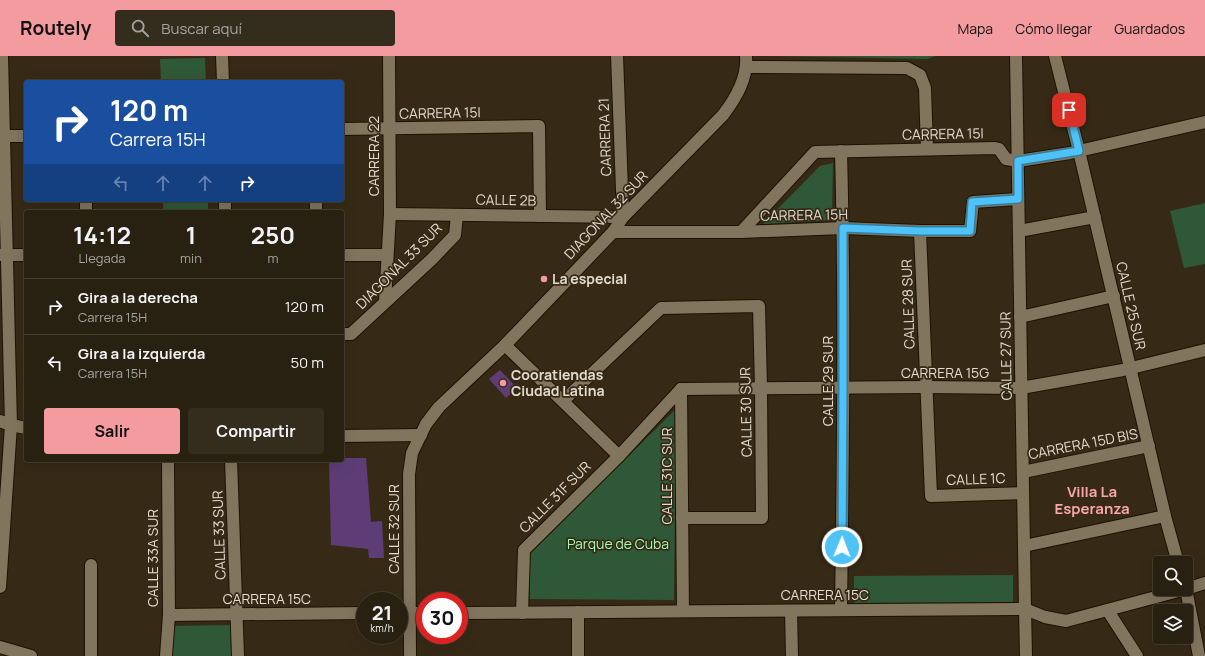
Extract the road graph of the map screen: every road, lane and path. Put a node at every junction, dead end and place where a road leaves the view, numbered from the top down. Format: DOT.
graph roads {
  1 [pos="2,56"];
  2 [pos="222,56"];
  3 [pos="389,56"];
  4 [pos="617,56"];
  5 [pos="1016,56"];
  6 [pos="1056,56"];
  7 [pos="747,62"];
  8 [pos="222,80"];
  9 [pos="1205,122"];
  10 [pos="389,128"];
  11 [pos="344,129"];
  12 [pos="2,136"];
  13 [pos="24,136"];
  14 [pos="927,149"];
  15 [pos="840,151"];
  16 [pos="1079,151"];
  17 [pos="1018,161"];
  18 [pos="1018,199"];
  19 [pos="390,214"];
  20 [pos="457,214"];
  21 [pos="540,216"];
  22 [pos="623,217"];
  23 [pos="1095,217"];
  24 [pos="843,228"];
  25 [pos="920,231"];
  26 [pos="1019,231"];
  27 [pos="613,232"];
  28 [pos="742,232"];
  29 [pos="3,255"];
  30 [pos="24,255"];
  31 [pos="344,255"];
  32 [pos="387,255"];
  33 [pos="1114,296"];
  34 [pos="385,302"];
  35 [pos="1020,317"];
  36 [pos="347,334"];
  37 [pos="505,345"];
  38 [pos="1205,350"];
  39 [pos="1130,368"];
  40 [pos="926,387"];
  41 [pos="761,388"];
  42 [pos="843,388"];
  43 [pos="1021,388"];
  44 [pos="681,389"];
  45 [pos="562,401"];
  46 [pos="5,423"];
  47 [pos="24,428"];
  48 [pos="421,434"];
  49 [pos="344,436"];
  50 [pos="1149,446"];
  51 [pos="618,456"];
  52 [pos="168,462"];
  53 [pos="231,462"];
  54 [pos="1023,472"];
  55 [pos="1023,493"];
  56 [pos="931,496"];
  57 [pos="1165,516"];
  58 [pos="682,518"];
  59 [pos="1024,546"];
  60 [pos="1176,556"];
  61 [pos="91,565"];
  62 [pos="1205,583"];
  63 [pos="0,587"];
  64 [pos="1193,587"];
  65 [pos="405,592"];
  66 [pos="1161,596"];
  67 [pos="1187,596"];
  68 [pos="1025,609"];
  69 [pos="841,610"];
  70 [pos="683,611"];
  71 [pos="791,611"];
  72 [pos="1108,611"];
  73 [pos="522,612"];
  74 [pos="578,612"];
  75 [pos="356,613"];
  76 [pos="468,613"];
  77 [pos="238,614"];
  78 [pos="169,615"];
  79 [pos="408,642"];
  80 [pos="0,647"];
  81 [pos="31,656"];
  82 [pos="91,656"];
  83 [pos="166,656"];
  84 [pos="238,656"];
  85 [pos="410,656"];
  86 [pos="578,656"];
  87 [pos="792,656"];
  88 [pos="1026,656"];
  89 [pos="1137,656"];
  90 [pos="1199,656"];
  1 -- 12 [label="street"];
  2 -- 8 [label="street"];
  3 -- 10 [label="street, CARRERA 22"];
  4 -- 22 [label="street, CARRERA 21"];
  5 -- 17 [label="street, CALLE 27 SUR"];
  6 -- 16 [label="street, CALLE 25 SUR"];
  7 -- 14 [label="street"];
  7 -- 22 [label="street, DIAGONAL 32 SUR"];
  9 -- 16 [label="street"];
  10 -- 11 [label="street, CARRERA 15I"];
  10 -- 19 [label="street, CARRERA 22"];
  10 -- 21 [label="street, CARRERA 15I"];
  12 -- 13 [label="street"];
  12 -- 29 [label="street"];
  14 -- 15 [label="street, CARRERA 15I"];
  14 -- 17 [label="street, CARRERA 15I"];
  15 -- 24 [label="street, CALLE 29 SUR"];
  15 -- 28 [label="street, CARRERA 15I"];
  16 -- 17 [label="street"];
  16 -- 23 [label="street, CALLE 25 SUR"];
  17 -- 18 [label="street, CALLE 27 SUR"];
  18 -- 25 [label="street, CARRERA 15H"];
  18 -- 26 [label="street, CALLE 27 SUR"];
  19 -- 20 [label="street, CALLE 2B"];
  19 -- 32 [label="street, CARRERA 22"];
  20 -- 21 [label="street, CALLE 2B"];
  20 -- 34 [label="street, DIAGONAL 33 SUR"];
  21 -- 22 [label="street, CALLE 2B"];
  22 -- 27 [label="street, DIAGONAL 32 SUR"];
  23 -- 26 [label="street"];
  23 -- 33 [label="street, CALLE 25 SUR"];
  24 -- 25 [label="street, CARRERA 15H"];
  24 -- 28 [label="street, CARRERA 15H"];
  24 -- 42 [label="street, CALLE 29 SUR"];
  25 -- 40 [label="street, CALLE 28 SUR"];
  26 -- 35 [label="street, CALLE 27 SUR"];
  27 -- 28 [label="street, CARRERA 15H"];
  27 -- 37 [label="street, DIAGONAL 32 SUR"];
  29 -- 30 [label="street"];
  29 -- 46 [label="street"];
  31 -- 32 [label="street"];
  32 -- 34 [label="street, CARRERA 22"];
  33 -- 35 [label="street"];
  33 -- 39 [label="street, CALLE 25 SUR"];
  34 -- 36 [label="street, DIAGONAL 33 SUR"];
  35 -- 43 [label="street, CALLE 27 SUR"];
  37 -- 45 [label="street"];
  37 -- 48 [label="street, DIAGONAL 32 SUR"];
  38 -- 39 [label="street, CARRERA 15G"];
  39 -- 43 [label="street, CARRERA 15G"];
  39 -- 50 [label="street, CALLE 25 SUR"];
  40 -- 42 [label="street, CARRERA 15G"];
  40 -- 43 [label="street, CARRERA 15G"];
  40 -- 56 [label="street, CALLE 28 SUR"];
  41 -- 42 [label="street, CARRERA 15G"];
  41 -- 44 [label="street, CARRERA 15G"];
  41 -- 45 [label="street, CALLE 30 SUR"];
  41 -- 58 [label="street, CALLE 30 SUR"];
  42 -- 69 [label="street, CALLE 29 SUR"];
  43 -- 54 [label="street, CALLE 27 SUR"];
  44 -- 51 [label="street, CALLE 31F SUR"];
  44 -- 58 [label="street, CALLE 31C SUR"];
  45 -- 51 [label="street"];
  46 -- 47 [label="street"];
  46 -- 63 [label="street"];
  48 -- 49 [label="street"];
  48 -- 65 [label="street, CALLE 32 SUR"];
  50 -- 54 [label="street, CARRERA 15D BIS"];
  50 -- 57 [label="street, CALLE 25 SUR"];
  51 -- 73 [label="street, CALLE 31F SUR"];
  52 -- 78 [label="street, CALLE 33A SUR"];
  53 -- 77 [label="street, CALLE 33 SUR"];
  54 -- 55 [label="street, CALLE 27 SUR"];
  55 -- 56 [label="street, CALLE 1C"];
  55 -- 59 [label="street, CALLE 27 SUR"];
  57 -- 59 [label="street"];
  57 -- 60 [label="street, CALLE 25 SUR"];
  58 -- 70 [label="street, CALLE 31C SUR"];
  59 -- 68 [label="street, CALLE 27 SUR"];
  61 -- 82 [label="street"];
  62 -- 64 [label="street, CARRERA 15C"];
  66 -- 72 [label="street, CARRERA 15C"];
  67 -- 90 [label="street"];
  68 -- 69 [label="street, CARRERA 15C"];
  68 -- 72 [label="street, CARRERA 15C"];
  68 -- 88 [label="street, CALLE 27 SUR"];
  69 -- 71 [label="street, CARRERA 15C"];
  70 -- 71 [label="street, CARRERA 15C"];
  70 -- 74 [label="street, CARRERA 15C"];
  71 -- 87 [label="street"];
  72 -- 89 [label="street"];
  73 -- 74 [label="street, CARRERA 15C"];
  73 -- 76 [label="street, CARRERA 15C"];
  74 -- 86 [label="street"];
  75 -- 77 [label="street, CARRERA 15C"];
  77 -- 78 [label="street, CARRERA 15C"];
  77 -- 84 [label="street, CALLE 33 SUR"];
  78 -- 83 [label="street, CALLE 33A SUR"];
  79 -- 85 [label="street, CALLE 32 SUR"];
  80 -- 81 [label="street"];
}
